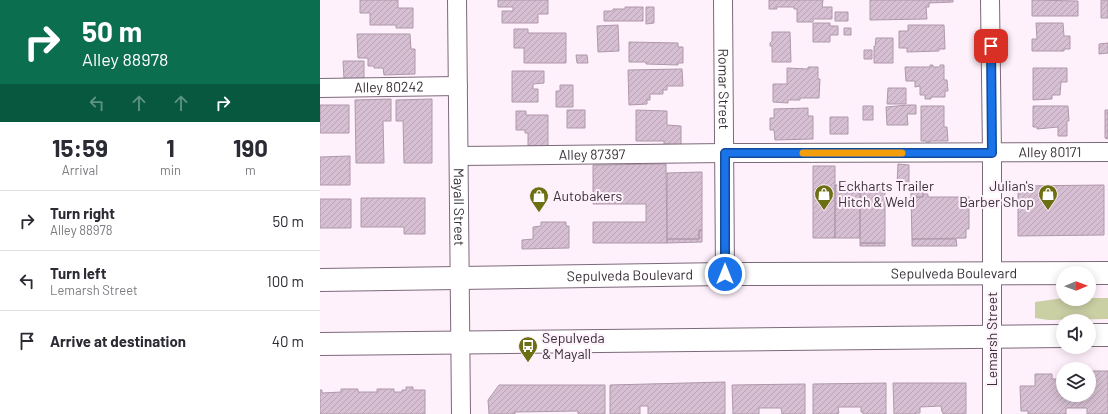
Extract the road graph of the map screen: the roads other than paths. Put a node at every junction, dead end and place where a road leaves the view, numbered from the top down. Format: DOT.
graph roads {
  1 [pos="457,0"];
  2 [pos="723,0"];
  3 [pos="990,0"];
  4 [pos="458,86"];
  5 [pos="320,88"];
  6 [pos="1108,152"];
  7 [pos="725,153"];
  8 [pos="992,153"];
  9 [pos="459,156"];
  10 [pos="992,273"];
  11 [pos="1108,273"];
  12 [pos="725,274"];
  13 [pos="460,278"];
  14 [pos="320,280"];
  15 [pos="1108,335"];
  16 [pos="1056,336"];
  17 [pos="1096,336"];
  18 [pos="992,337"];
  19 [pos="461,341"];
  20 [pos="320,344"];
  21 [pos="462,414"];
  22 [pos="992,414"];
  1 -- 4 [label="street, Mayall Street"];
  2 -- 7 [label="street, Romar Street"];
  3 -- 8 [label="street, Lemarsh Street"];
  4 -- 5 [label="street, Alley 80242"];
  4 -- 9 [label="street, Mayall Street"];
  6 -- 8 [label="street, Alley 80171"];
  7 -- 8 [label="street, Alley 80171"];
  7 -- 9 [label="street, Alley 87397"];
  7 -- 12 [label="street, Romar Street"];
  8 -- 10 [label="street, Lemarsh Street"];
  9 -- 13 [label="street, Mayall Street"];
  10 -- 11 [label="main road, Sepulveda Boulevard"];
  10 -- 12 [label="main road, Sepulveda Boulevard"];
  10 -- 18 [label="street, Lemarsh Street"];
  12 -- 13 [label="main road, Sepulveda Boulevard"];
  13 -- 14 [label="main road, Sepulveda Boulevard"];
  13 -- 19 [label="street, Mayall Street"];
  15 -- 17 [label="main road"];
  16 -- 18 [label="main road"];
  18 -- 19 [label="main road"];
  18 -- 22 [label="street, Lemarsh Street"];
  19 -- 20 [label="main road"];
  19 -- 21 [label="street, Mayall Street"];
}
